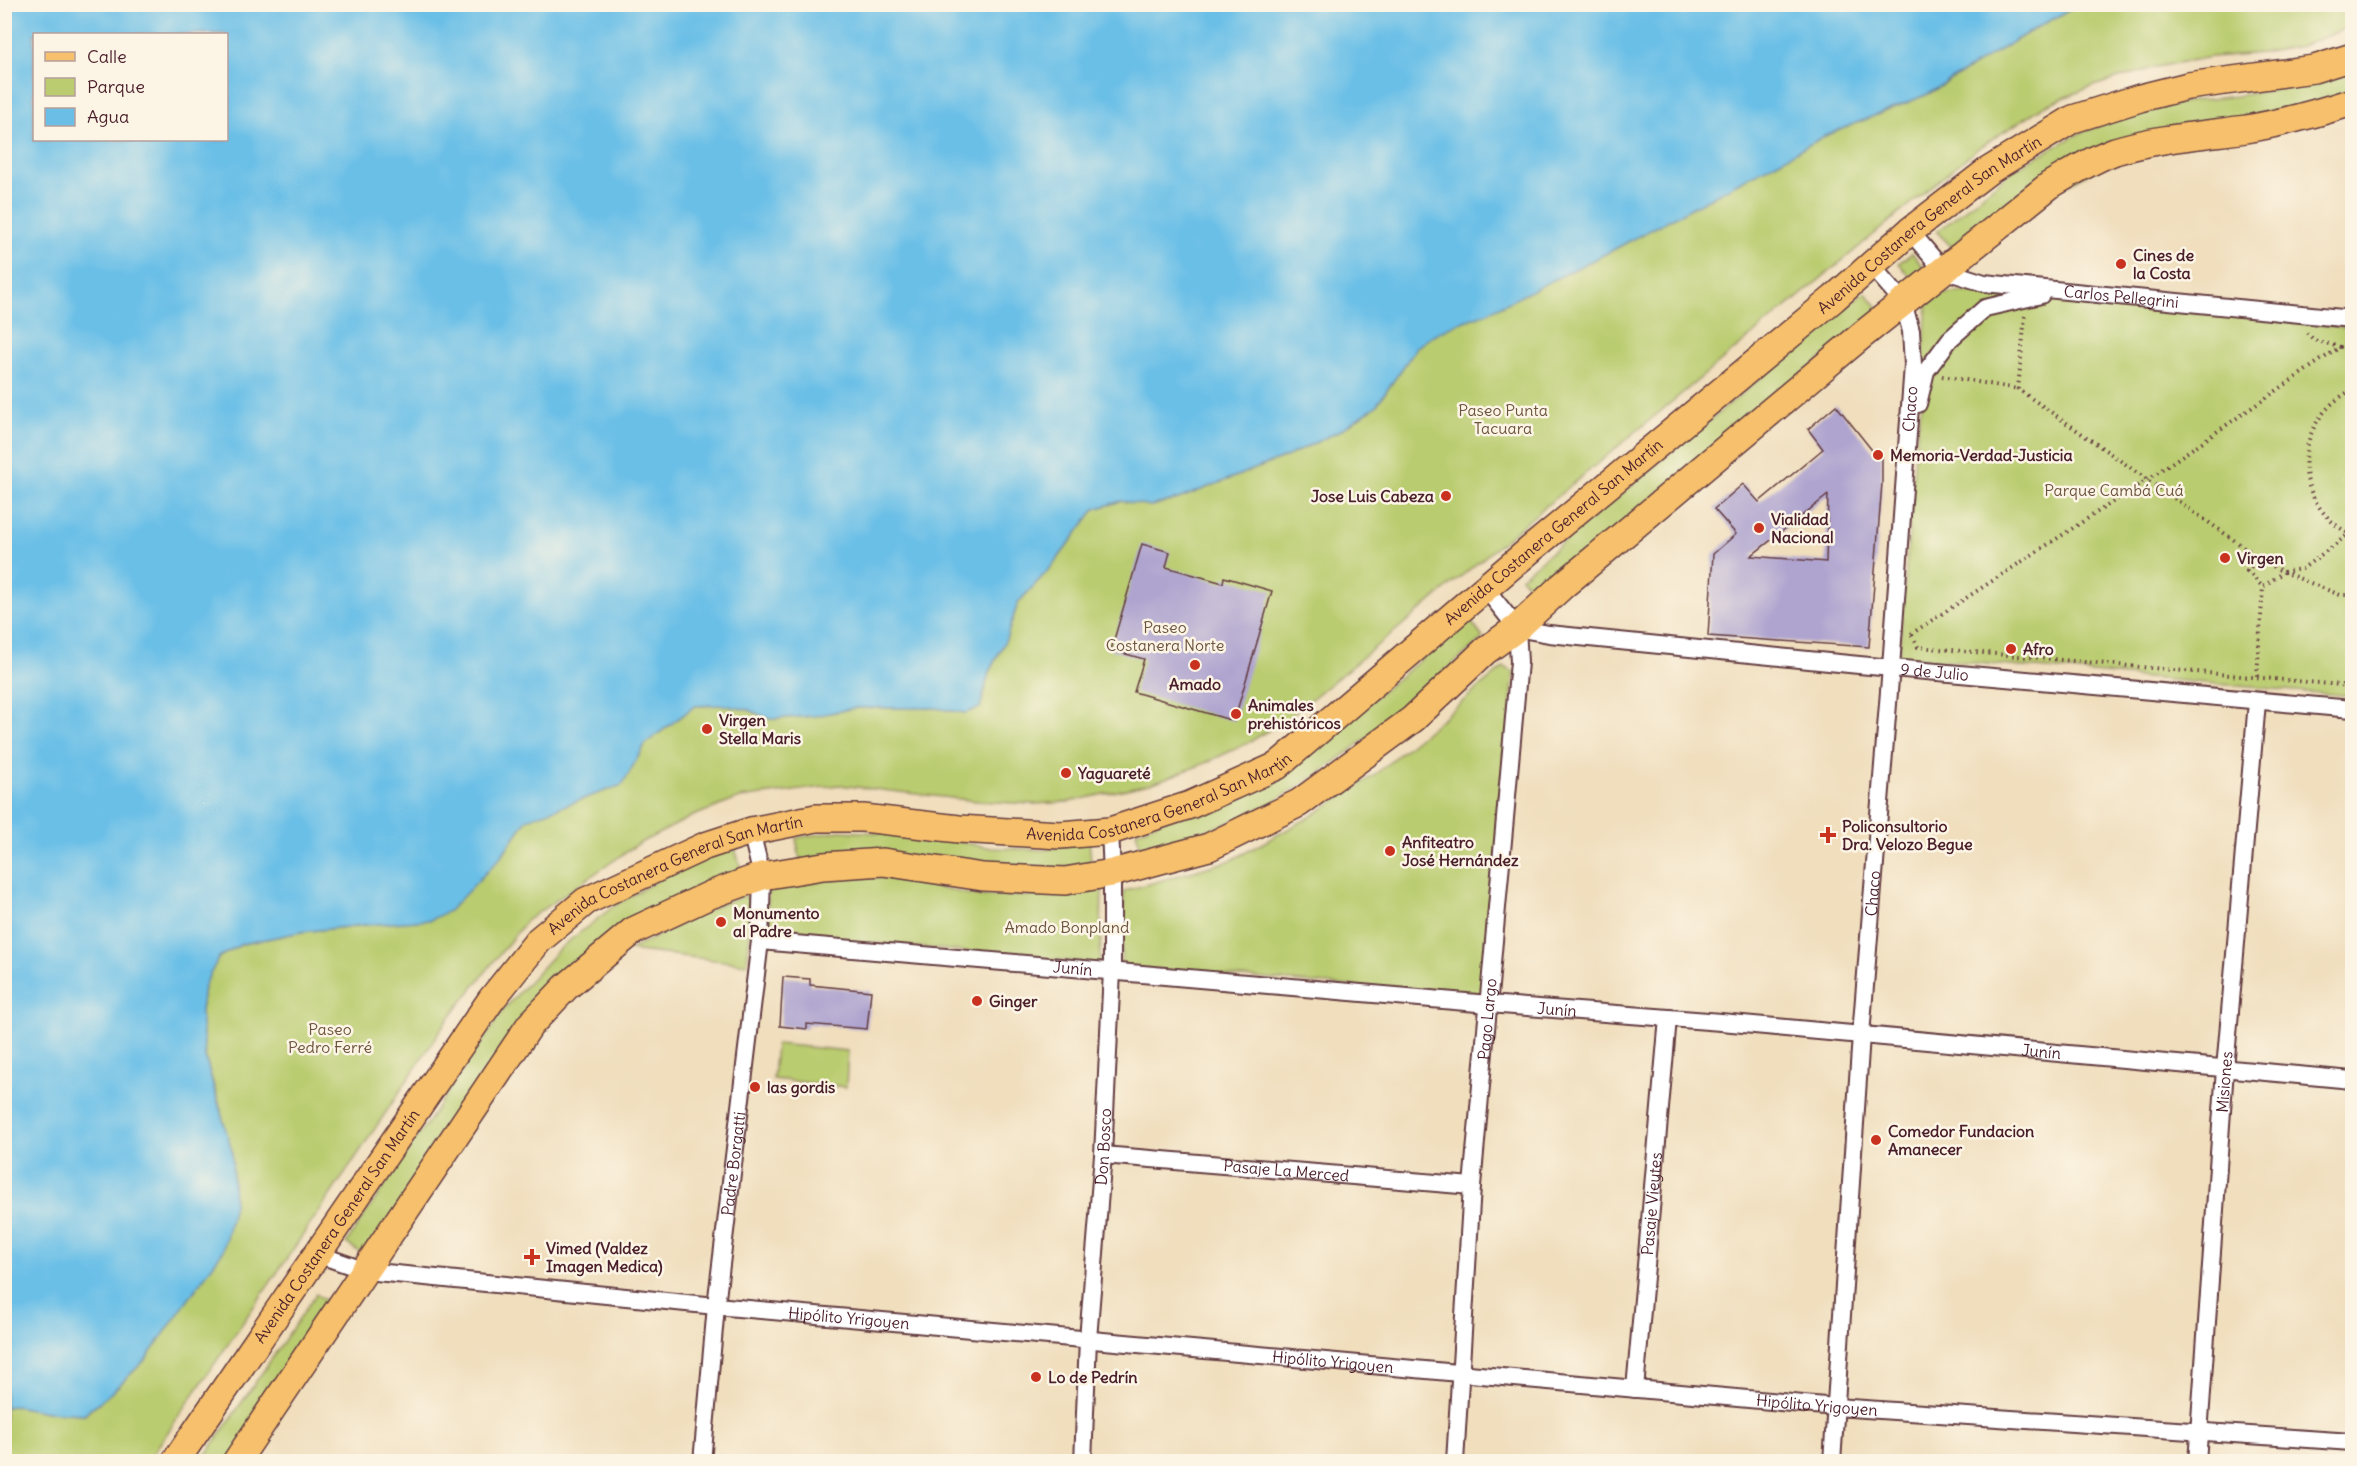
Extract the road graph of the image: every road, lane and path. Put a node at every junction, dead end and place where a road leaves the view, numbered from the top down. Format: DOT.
graph roads {
  1 [pos="2352,57"];
  2 [pos="2352,102"];
  3 [pos="1910,231"];
  4 [pos="1871,265"];
  5 [pos="1943,270"];
  6 [pos="2066,291"];
  7 [pos="1903,302"];
  8 [pos="2026,307"];
  9 [pos="2352,320"];
  10 [pos="2300,327"];
  11 [pos="2340,347"];
  12 [pos="2352,348"];
  13 [pos="1926,371"];
  14 [pos="2018,389"];
  15 [pos="2352,390"];
  16 [pos="1908,442"];
  17 [pos="2148,479"];
  18 [pos="2351,534"];
  19 [pos="2260,558"];
  20 [pos="2283,572"];
  21 [pos="2263,587"];
  22 [pos="1485,589"];
  23 [pos="2352,595"];
  24 [pos="1912,622"];
  25 [pos="1517,628"];
  26 [pos="1912,634"];
  27 [pos="1891,667"];
  28 [pos="2257,676"];
  29 [pos="2352,686"];
  30 [pos="2257,702"];
  31 [pos="2352,709"];
  32 [pos="751,831"];
  33 [pos="1110,831"];
  34 [pos="1112,873"];
  35 [pos="762,876"];
  36 [pos="760,941"];
  37 [pos="1112,971"];
  38 [pos="1489,1004"];
  39 [pos="1668,1018"];
  40 [pos="1861,1035"];
  41 [pos="2225,1069"];
  42 [pos="2352,1080"];
  43 [pos="1103,1155"];
  44 [pos="1472,1186"];
  45 [pos="317,1254"];
  46 [pos="366,1271"];
  47 [pos="716,1306"];
  48 [pos="1088,1340"];
  49 [pos="1459,1372"];
  50 [pos="1635,1389"];
  51 [pos="1836,1407"];
  52 [pos="2200,1432"];
  53 [pos="2352,1442"];
  54 [pos="175,1461"];
  55 [pos="236,1461"];
  56 [pos="702,1461"];
  57 [pos="1083,1461"];
  58 [pos="1455,1461"];
  59 [pos="1832,1461"];
  60 [pos="2197,1461"];
  1 -- 3 [label="main road, Avenida Costanera General San Martín"];
  2 -- 5 [label="main road, Avenida Costanera General San Martín"];
  3 -- 4 [label="main road, Avenida Costanera General San Martín"];
  3 -- 5 [label="street"];
  4 -- 7 [label="street, Chaco"];
  4 -- 22 [label="main road, Avenida Costanera General San Martín"];
  5 -- 6 [label="street, Carlos Pellegrini"];
  5 -- 7 [label="main road, Avenida Costanera General San Martín"];
  6 -- 9 [label="street, Carlos Pellegrini"];
  6 -- 13 [label="street"];
  7 -- 16 [label="street, Chaco"];
  7 -- 25 [label="main road, Avenida Costanera General San Martín"];
  8 -- 14 [label="path"];
  10 -- 11 [label="path"];
  11 -- 12 [label="path"];
  11 -- 17 [label="path"];
  13 -- 14 [label="path"];
  13 -- 16 [label="street"];
  14 -- 17 [label="path"];
  15 -- 18 [label="path"];
  16 -- 27 [label="street, Chaco"];
  17 -- 19 [label="path"];
  17 -- 26 [label="path"];
  18 -- 20 [label="path"];
  19 -- 20 [label="path"];
  19 -- 21 [label="path"];
  20 -- 21 [label="path"];
  20 -- 23 [label="path"];
  21 -- 28 [label="path"];
  22 -- 25 [label="street"];
  22 -- 33 [label="main road, Avenida Costanera General San Martín"];
  24 -- 26 [label="path"];
  25 -- 27 [label="street, 9 de Julio"];
  25 -- 34 [label="main road, Avenida Costanera General San Martín"];
  25 -- 38 [label="street, Pago Largo"];
  26 -- 28 [label="path"];
  27 -- 30 [label="street, 9 de Julio"];
  27 -- 40 [label="street, Chaco"];
  28 -- 29 [label="path"];
  30 -- 31 [label="street, 9 de Julio"];
  30 -- 41 [label="street, Misiones"];
  32 -- 33 [label="main road, Avenida Costanera General San Martín"];
  32 -- 35 [label="street, Padre Borgatti"];
  32 -- 45 [label="main road, Avenida Costanera General San Martín"];
  33 -- 34 [label="street, Don Bosco"];
  34 -- 35 [label="main road, Avenida Costanera General San Martín"];
  34 -- 37 [label="street, Don Bosco"];
  35 -- 36 [label="street, Padre Borgatti"];
  35 -- 46 [label="main road, Avenida Costanera General San Martín"];
  36 -- 37 [label="street, Junín"];
  36 -- 47 [label="street, Padre Borgatti"];
  37 -- 38 [label="street, Junín"];
  37 -- 43 [label="street, Don Bosco"];
  38 -- 39 [label="street, Junín"];
  38 -- 44 [label="street, Pago Largo"];
  39 -- 40 [label="street, Junín"];
  39 -- 50 [label="street, Pasaje Vieytes"];
  40 -- 41 [label="street, Junín"];
  40 -- 51 [label="street, Chaco"];
  41 -- 42 [label="street, Junín"];
  41 -- 52 [label="street, Misiones"];
  43 -- 44 [label="street, Pasaje La Merced"];
  43 -- 48 [label="street, Don Bosco"];
  44 -- 49 [label="street, Pago Largo"];
  45 -- 46 [label="street, Hipólito Yrigoyen"];
  45 -- 54 [label="main road, Avenida Costanera General San Martín"];
  46 -- 47 [label="street, Hipólito Yrigoyen"];
  46 -- 55 [label="main road, Avenida Costanera General San Martín"];
  47 -- 48 [label="street, Hipólito Yrigoyen"];
  47 -- 56 [label="street, Padre Borgatti"];
  48 -- 49 [label="street, Hipólito Yrigoyen"];
  48 -- 57 [label="street, Don Bosco"];
  49 -- 50 [label="street, Hipólito Yrigoyen"];
  49 -- 58 [label="street, Pago Largo"];
  50 -- 51 [label="street, Hipólito Yrigoyen"];
  51 -- 52 [label="street, Hipólito Yrigoyen"];
  51 -- 59 [label="street, Chaco"];
  52 -- 53 [label="street, Hipólito Yrigoyen"];
  52 -- 60 [label="street, Misiones"];
}
